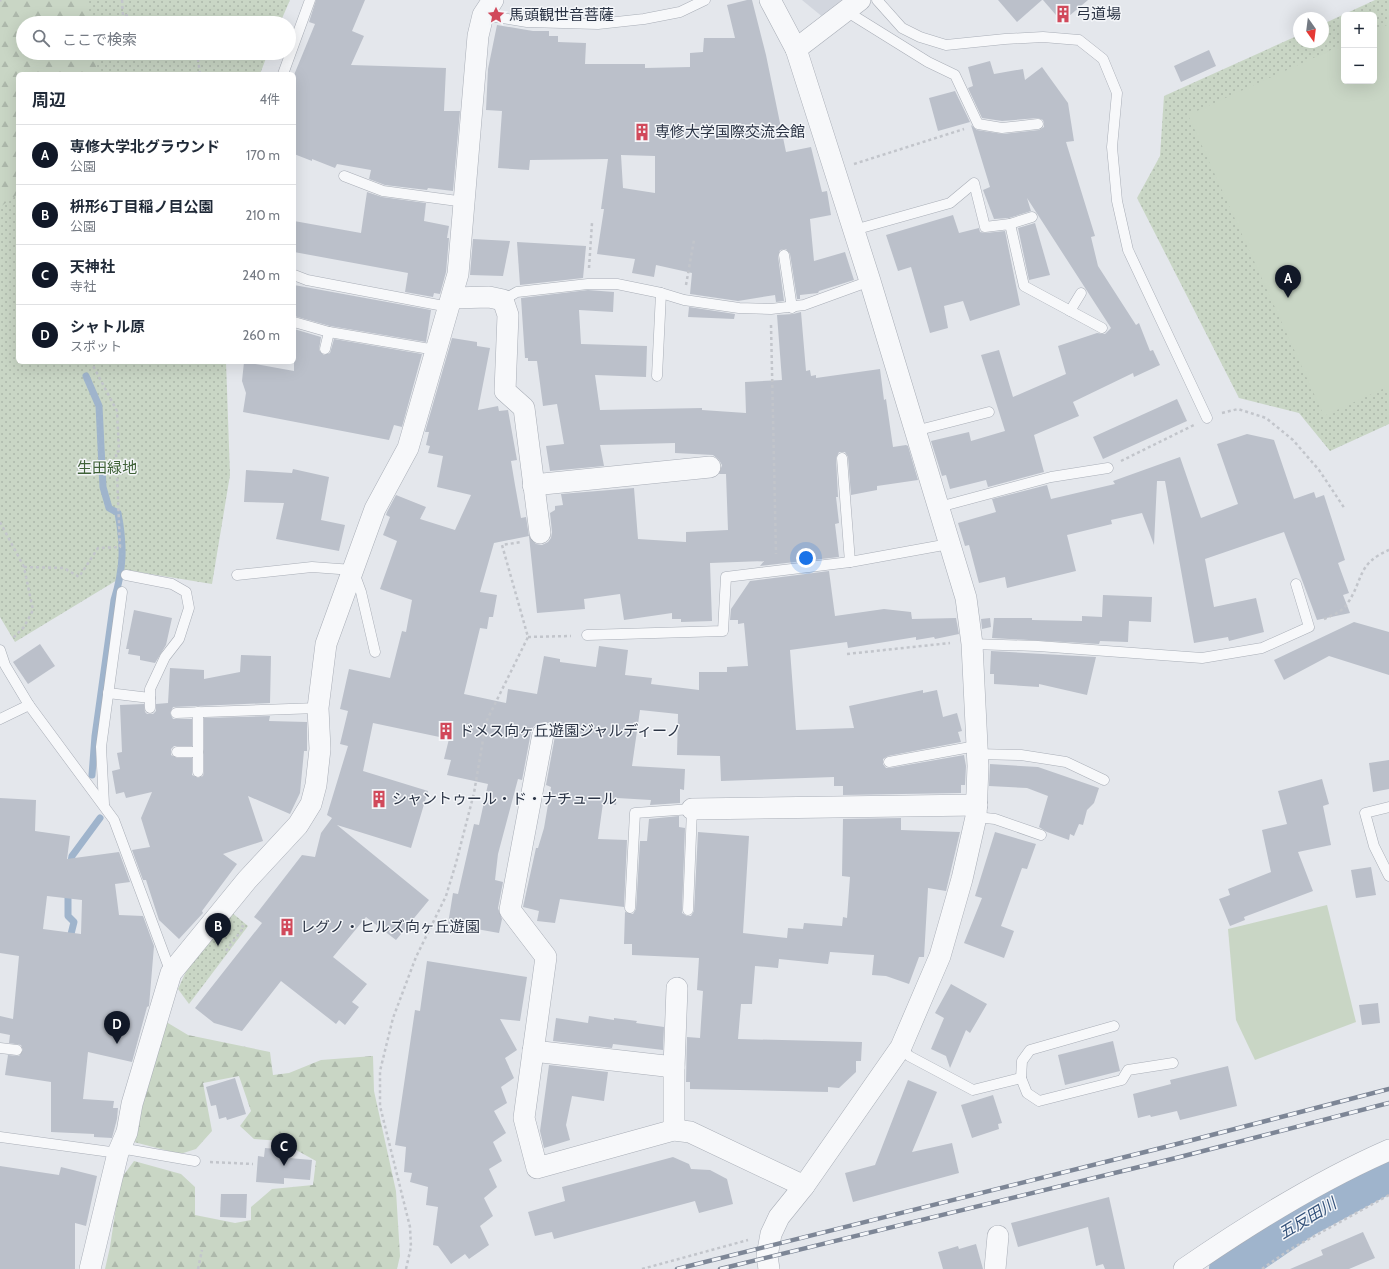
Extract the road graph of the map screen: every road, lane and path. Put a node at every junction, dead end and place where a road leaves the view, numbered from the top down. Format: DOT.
graph roads {
  1 [pos="122,0"];
  2 [pos="310,0"];
  3 [pos="705,0"];
  4 [pos="770,0"];
  5 [pos="877,0"];
  6 [pos="853,5"];
  7 [pos="488,8"];
  8 [pos="123,16"];
  9 [pos="296,38"];
  10 [pos="796,49"];
  11 [pos="198,60"];
  12 [pos="288,60"];
  13 [pos="200,72"];
  14 [pos="284,72"];
  15 [pos="978,124"];
  16 [pos="1038,124"];
  17 [pos="834,170"];
  18 [pos="344,176"];
  19 [pos="464,202"];
  20 [pos="1032,217"];
  21 [pos="592,223"];
  22 [pos="1010,224"];
  23 [pos="854,230"];
  24 [pos="694,240"];
  25 [pos="784,255"];
  26 [pos="296,276"];
  27 [pos="870,281"];
  28 [pos="588,284"];
  29 [pos="661,293"];
  30 [pos="1081,293"];
  31 [pos="503,300"];
  32 [pos="684,300"];
  33 [pos="451,303"];
  34 [pos="792,308"];
  35 [pos="771,309"];
  36 [pos="1070,311"];
  37 [pos="296,323"];
  38 [pos="1102,328"];
  39 [pos="329,332"];
  40 [pos="325,349"];
  41 [pos="436,350"];
  42 [pos="92,364"];
  43 [pos="657,376"];
  44 [pos="989,412"];
  45 [pos="1207,418"];
  46 [pos="915,431"];
  47 [pos="842,458"];
  48 [pos="710,467"];
  49 [pos="1108,468"];
  50 [pos="533,485"];
  51 [pos="939,507"];
  52 [pos="1345,509"];
  53 [pos="0,522"];
  54 [pos="534,537"];
  55 [pos="949,544"];
  56 [pos="1389,550"];
  57 [pos="850,562"];
  58 [pos="24,568"];
  59 [pos="353,570"];
  60 [pos="776,570"];
  61 [pos="126,575"];
  62 [pos="237,575"];
  63 [pos="1296,584"];
  64 [pos="122,592"];
  65 [pos="1309,627"];
  66 [pos="587,635"];
  67 [pos="528,637"];
  68 [pos="972,642"];
  69 [pos="0,650"];
  70 [pos="376,652"];
  71 [pos="847,654"];
  72 [pos="108,693"];
  73 [pos="29,705"];
  74 [pos="318,708"];
  75 [pos="176,712"];
  76 [pos="198,712"];
  77 [pos="0,719"];
  78 [pos="543,734"];
  79 [pos="976,750"];
  80 [pos="177,752"];
  81 [pos="198,752"];
  82 [pos="889,762"];
  83 [pos="198,772"];
  84 [pos="1104,780"];
  85 [pos="104,806"];
  86 [pos="1389,807"];
  87 [pos="692,809"];
  88 [pos="977,811"];
  89 [pos="1041,835"];
  90 [pos="1389,876"];
  91 [pos="630,908"];
  92 [pos="688,910"];
  93 [pos="172,973"];
  94 [pos="677,988"];
  95 [pos="1114,1026"];
  96 [pos="901,1047"];
  97 [pos="0,1048"];
  98 [pos="17,1050"];
  99 [pos="533,1051"];
  100 [pos="1173,1063"];
  101 [pos="674,1066"];
  102 [pos="1021,1078"];
  103 [pos="674,1130"];
  104 [pos="0,1137"];
  105 [pos="1389,1150"];
  106 [pos="119,1151"];
  107 [pos="195,1161"];
  108 [pos="253,1164"];
  109 [pos="804,1186"];
  110 [pos="1389,1195"];
  111 [pos="772,1234"];
  112 [pos="998,1236"];
  113 [pos="202,1250"];
  114 [pos="90,1269"];
  115 [pos="198,1269"];
  116 [pos="406,1269"];
  117 [pos="642,1269"];
  118 [pos="769,1269"];
  119 [pos="995,1269"];
  120 [pos="1184,1269"];
  121 [pos="1262,1269"];
  1 -- 8 [label="path"];
  2 -- 9 [label="lane"];
  3 -- 7 [label="lane"];
  4 -- 10 [label="street"];
  5 -- 45 [label="lane"];
  6 -- 10 [label="street"];
  6 -- 15 [label="lane"];
  7 -- 19 [label="street"];
  10 -- 17 [label="street"];
  11 -- 13 [label="path"];
  12 -- 14 [label="lane"];
  15 -- 16 [label="lane"];
  15 -- 17 [label="path"];
  17 -- 23 [label="street"];
  18 -- 19 [label="lane"];
  19 -- 33 [label="street"];
  20 -- 22 [label="lane"];
  21 -- 28 [label="path"];
  22 -- 23 [label="lane"];
  22 -- 36 [label="lane"];
  23 -- 27 [label="street"];
  24 -- 32 [label="path"];
  25 -- 34 [label="lane"];
  26 -- 33 [label="lane"];
  27 -- 34 [label="lane"];
  27 -- 46 [label="street"];
  28 -- 29 [label="lane"];
  28 -- 31 [label="lane"];
  29 -- 32 [label="lane"];
  29 -- 43 [label="lane"];
  30 -- 36 [label="lane"];
  31 -- 33 [label="street"];
  31 -- 50 [label="street"];
  32 -- 35 [label="lane"];
  33 -- 41 [label="street"];
  34 -- 35 [label="lane"];
  35 -- 60 [label="path"];
  36 -- 38 [label="lane"];
  37 -- 39 [label="lane"];
  39 -- 40 [label="lane"];
  39 -- 41 [label="lane"];
  41 -- 59 [label="street"];
  42 -- 58 [label="path"];
  44 -- 46 [label="lane"];
  45 -- 49 [label="path"];
  45 -- 52 [label="path"];
  46 -- 51 [label="street"];
  47 -- 57 [label="lane"];
  48 -- 50 [label="street"];
  49 -- 51 [label="lane"];
  50 -- 54 [label="street"];
  51 -- 55 [label="street"];
  53 -- 58 [label="path"];
  54 -- 67 [label="path"];
  55 -- 57 [label="lane"];
  55 -- 68 [label="street"];
  56 -- 65 [label="path"];
  57 -- 60 [label="lane"];
  58 -- 69 [label="path"];
  59 -- 62 [label="lane"];
  59 -- 70 [label="lane"];
  59 -- 74 [label="street"];
  60 -- 66 [label="lane"];
  61 -- 72 [label="lane"];
  63 -- 65 [label="lane"];
  64 -- 72 [label="lane"];
  65 -- 68 [label="lane"];
  66 -- 67 [label="path"];
  67 -- 116 [label="path"];
  68 -- 71 [label="path"];
  68 -- 79 [label="street"];
  69 -- 73 [label="lane"];
  72 -- 85 [label="lane"];
  73 -- 77 [label="lane"];
  73 -- 85 [label="lane"];
  74 -- 76 [label="lane"];
  74 -- 93 [label="street"];
  75 -- 76 [label="lane"];
  76 -- 81 [label="lane"];
  78 -- 99 [label="street"];
  79 -- 82 [label="lane"];
  79 -- 84 [label="lane"];
  79 -- 88 [label="street"];
  80 -- 81 [label="lane"];
  81 -- 83 [label="lane"];
  85 -- 93 [label="lane"];
  86 -- 90 [label="lane"];
  87 -- 88 [label="street"];
  87 -- 91 [label="lane"];
  87 -- 92 [label="lane"];
  88 -- 89 [label="lane"];
  88 -- 96 [label="street"];
  93 -- 106 [label="street"];
  94 -- 101 [label="street"];
  95 -- 102 [label="lane"];
  96 -- 102 [label="lane"];
  96 -- 109 [label="street"];
  97 -- 98 [label="lane"];
  99 -- 101 [label="street"];
  99 -- 103 [label="street"];
  100 -- 102 [label="lane"];
  101 -- 103 [label="street"];
  103 -- 109 [label="street"];
  104 -- 106 [label="lane"];
  105 -- 120 [label="street"];
  106 -- 107 [label="lane"];
  106 -- 114 [label="street"];
  107 -- 108 [label="path"];
  109 -- 111 [label="street"];
  110 -- 121 [label="path"];
  111 -- 117 [label="path"];
  111 -- 118 [label="street"];
  112 -- 119 [label="street"];
  113 -- 115 [label="path"];
}
